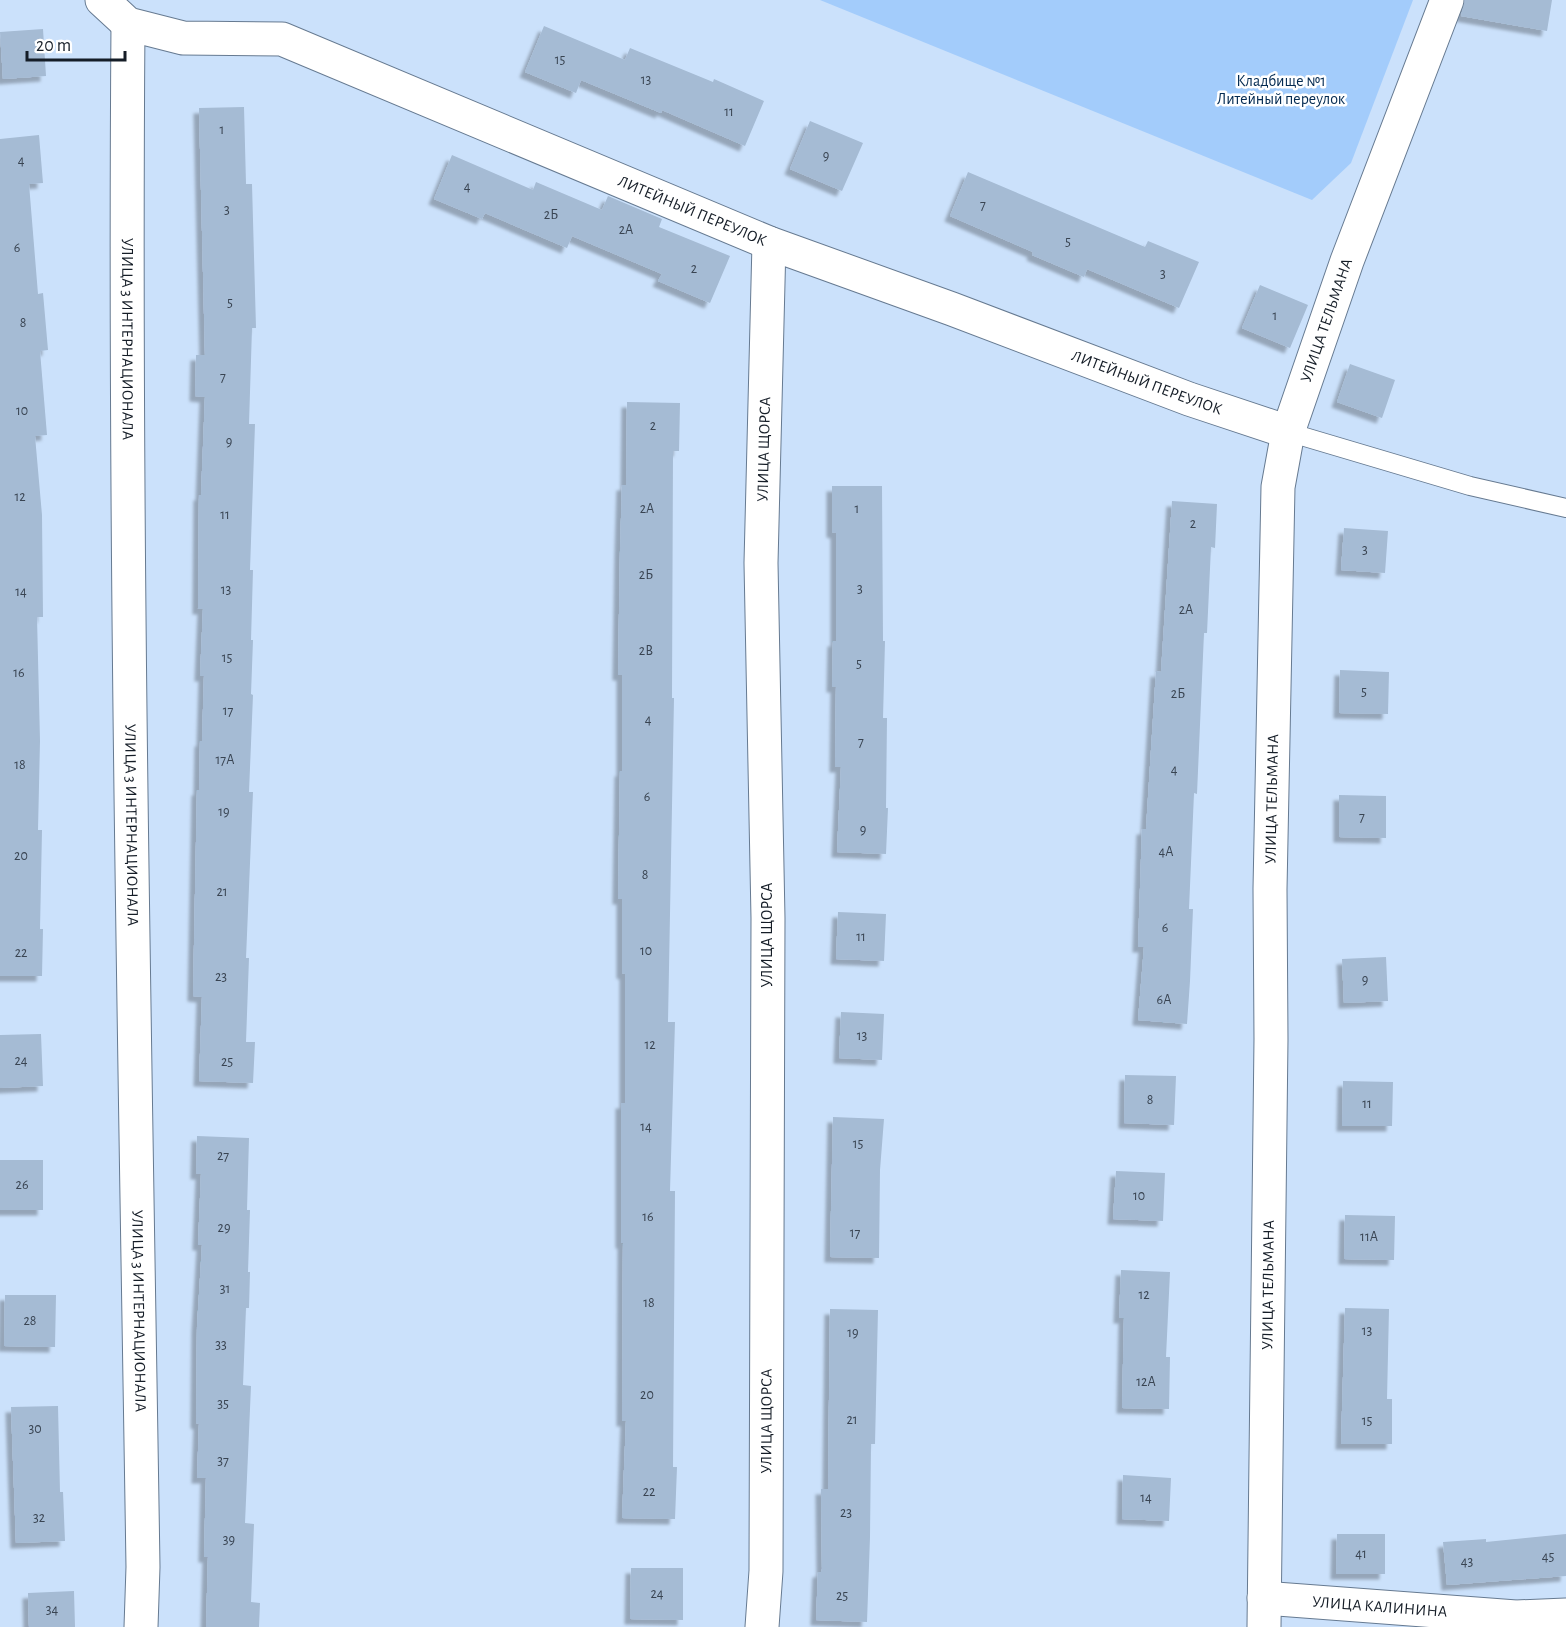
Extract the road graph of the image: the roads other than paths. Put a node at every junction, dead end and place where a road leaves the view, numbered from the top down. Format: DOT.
graph roads {
  1 [pos="102,0"];
  2 [pos="1446,0"];
  3 [pos="128,24"];
  4 [pos="769,243"];
  5 [pos="1288,432"];
  6 [pos="1566,508"];
  7 [pos="1264,1613"];
  8 [pos="1566,1615"];
  9 [pos="141,1627"];
  10 [pos="762,1627"];
  1 -- 3 [label="street, ЛИТЕЙНЫЙ ПЕРЕУЛОК"];
  2 -- 5 [label="street, УЛИЦА ТЕЛЬМАНА"];
  3 -- 4 [label="street, ЛИТЕЙНЫЙ ПЕРЕУЛОК"];
  3 -- 9 [label="street, УЛИЦА 3 ИНТЕРНАЦИОНАЛА"];
  4 -- 5 [label="street, ЛИТЕЙНЫЙ ПЕРЕУЛОК"];
  4 -- 10 [label="street, УЛИЦА ЩОРСА"];
  5 -- 6 [label="lane"];
  5 -- 7 [label="street, УЛИЦА ТЕЛЬМАНА"];
  7 -- 8 [label="street, УЛИЦА КАЛИНИНА"];
}
